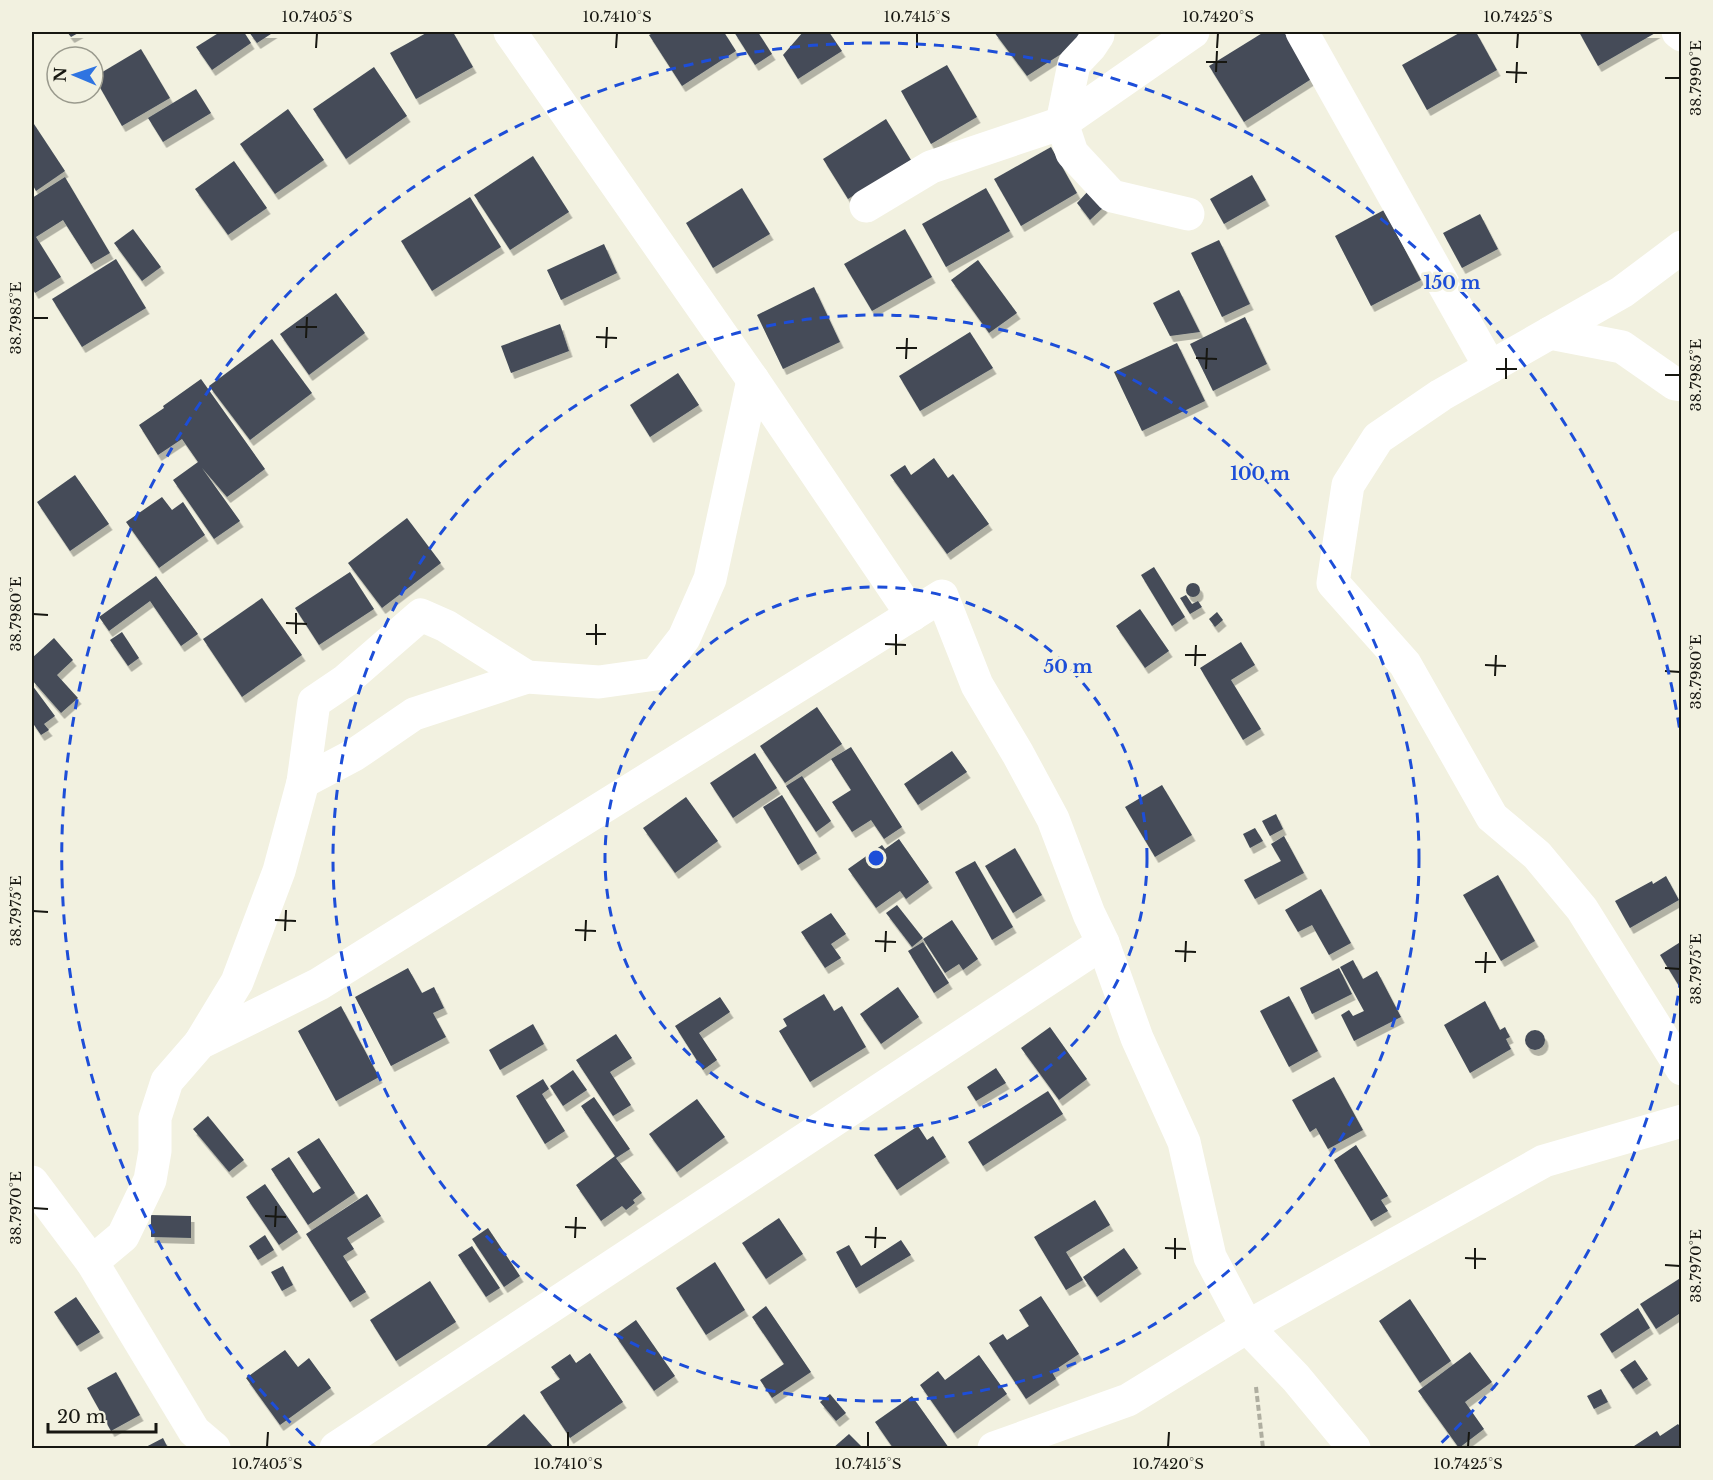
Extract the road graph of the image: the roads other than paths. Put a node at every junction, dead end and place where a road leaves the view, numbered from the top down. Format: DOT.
graph roads {
  1 [pos="510,32"];
  2 [pos="1096,32"];
  3 [pos="1193,32"];
  4 [pos="1302,32"];
  5 [pos="1678,32"];
  6 [pos="1682,35"];
  7 [pos="1062,123"];
  8 [pos="866,206"];
  9 [pos="1188,214"];
  10 [pos="1682,247"];
  11 [pos="1550,333"];
  12 [pos="1490,367"];
  13 [pos="753,380"];
  14 [pos="1682,385"];
  15 [pos="912,615"];
  16 [pos="527,677"];
  17 [pos="303,782"];
  18 [pos="1103,944"];
  19 [pos="200,1042"];
  20 [pos="1682,1069"];
  21 [pos="1682,1121"];
  22 [pos="32,1182"];
  23 [pos="92,1262"];
  24 [pos="1247,1327"];
  25 [pos="214,1449"];
  26 [pos="336,1449"];
  27 [pos="994,1449"];
  28 [pos="1354,1449"];
  1 -- 13 [label="street"];
  2 -- 7 [label="street"];
  3 -- 7 [label="street"];
  4 -- 12 [label="street"];
  5 -- 6 [label="street"];
  7 -- 8 [label="street"];
  7 -- 9 [label="street"];
  10 -- 11 [label="street"];
  11 -- 12 [label="street"];
  11 -- 14 [label="street"];
  12 -- 20 [label="street"];
  13 -- 15 [label="street"];
  13 -- 16 [label="street"];
  15 -- 18 [label="street"];
  15 -- 19 [label="street"];
  16 -- 17 [label="street"];
  16 -- 17 [label="street"];
  17 -- 19 [label="street"];
  18 -- 24 [label="street"];
  18 -- 26 [label="street"];
  19 -- 23 [label="street"];
  21 -- 24 [label="street"];
  22 -- 23 [label="street"];
  23 -- 25 [label="street"];
  24 -- 27 [label="street"];
  24 -- 28 [label="street"];
}
